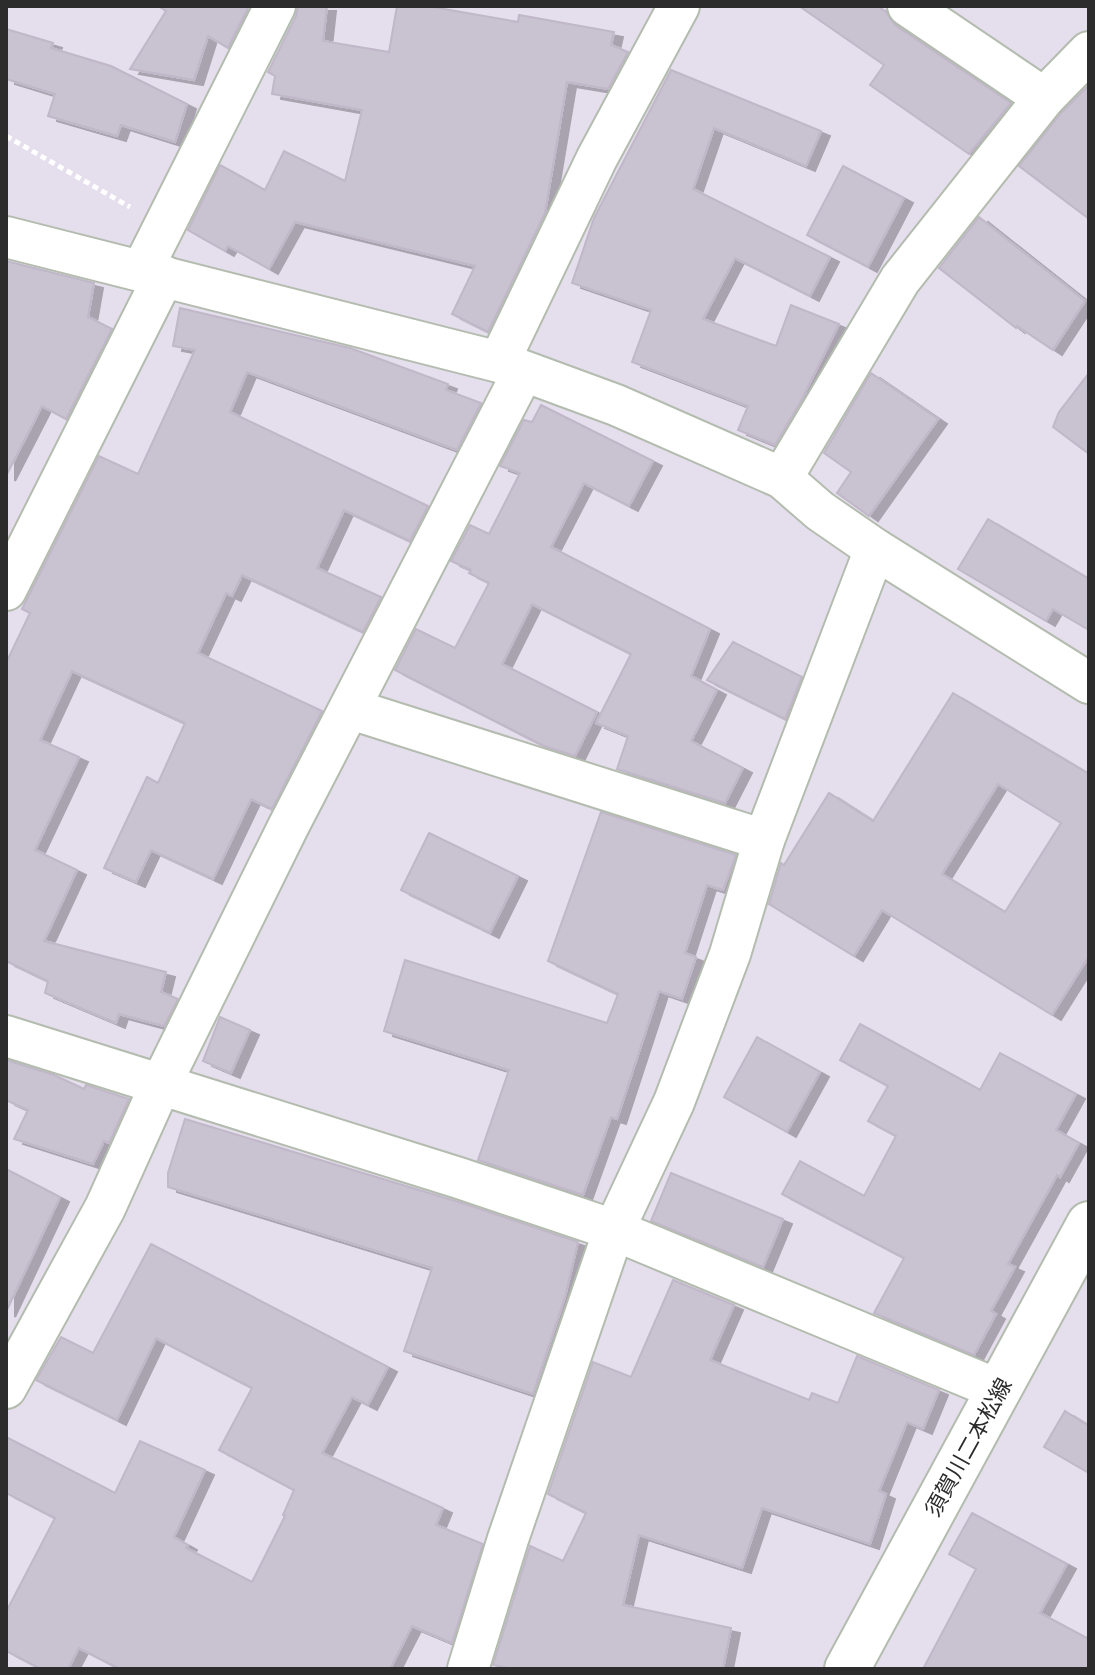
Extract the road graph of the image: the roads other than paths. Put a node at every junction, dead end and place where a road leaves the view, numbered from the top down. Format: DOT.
graph roads {
  1 [pos="275,6"];
  2 [pos="679,6"];
  3 [pos="908,6"];
  4 [pos="1089,52"];
  5 [pos="1044,98"];
  6 [pos="6,237"];
  7 [pos="153,273"];
  8 [pos="511,367"];
  9 [pos="782,478"];
  10 [pos="875,549"];
  11 [pos="6,590"];
  12 [pos="1089,683"];
  13 [pos="351,709"];
  14 [pos="764,840"];
  15 [pos="6,1036"];
  16 [pos="160,1086"];
  17 [pos="1089,1224"];
  18 [pos="614,1230"];
  19 [pos="6,1388"];
  20 [pos="999,1390"];
  21 [pos="468,1669"];
  22 [pos="847,1669"];
  1 -- 7 [label="street"];
  2 -- 8 [label="street"];
  3 -- 5 [label="street"];
  4 -- 5 [label="street"];
  5 -- 9 [label="street"];
  6 -- 7 [label="street"];
  7 -- 8 [label="street"];
  7 -- 11 [label="street"];
  8 -- 9 [label="street"];
  8 -- 13 [label="street"];
  9 -- 10 [label="street"];
  10 -- 12 [label="street"];
  10 -- 14 [label="street"];
  13 -- 14 [label="street"];
  13 -- 16 [label="street"];
  14 -- 18 [label="street"];
  15 -- 16 [label="street"];
  16 -- 18 [label="street"];
  16 -- 19 [label="street"];
  17 -- 20 [label="main road, 須賀川二本松線"];
  18 -- 20 [label="street"];
  18 -- 21 [label="street"];
  20 -- 22 [label="main road, 須賀川二本松線"];
}
